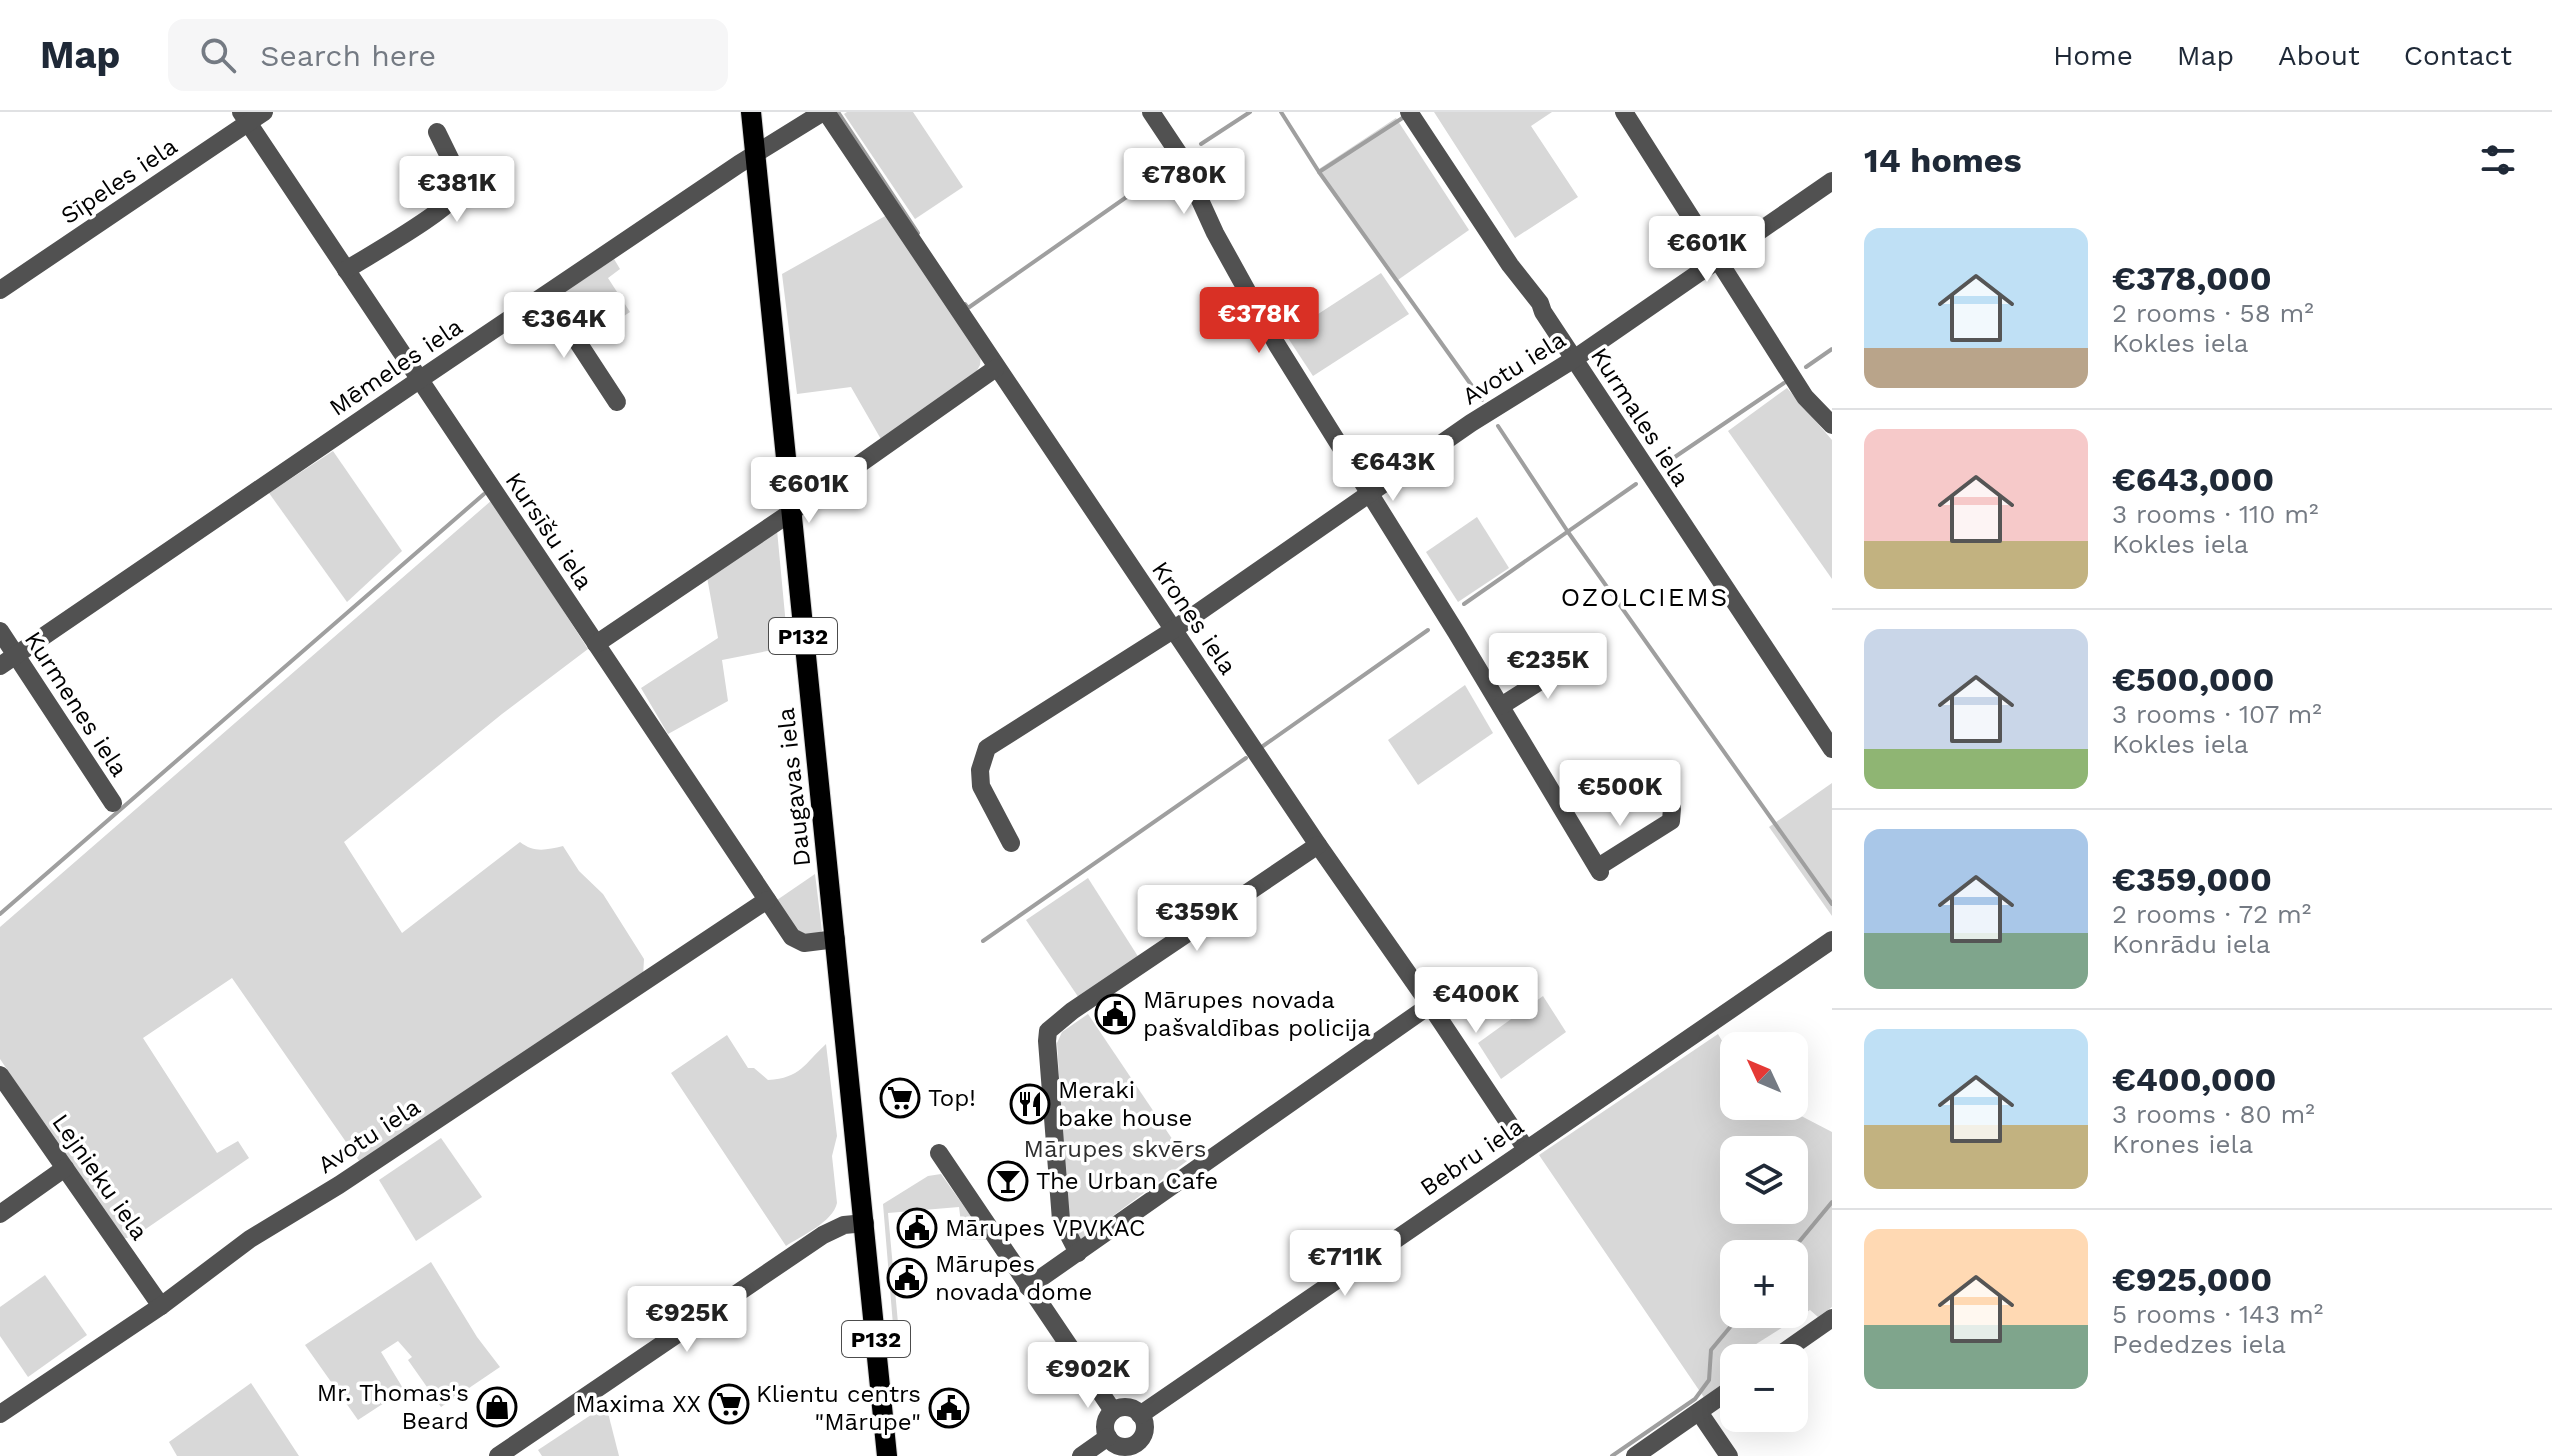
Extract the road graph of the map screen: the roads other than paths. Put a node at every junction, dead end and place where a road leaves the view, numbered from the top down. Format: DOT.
graph roads {
  1 [pos="264,112"];
  2 [pos="751,112"];
  3 [pos="825,112"];
  4 [pos="1151,112"];
  5 [pos="1409,112"];
  6 [pos="1624,112"];
  7 [pos="244,118"];
  8 [pos="437,132"];
  9 [pos="755,154"];
  10 [pos="1832,181"];
  11 [pos="1718,262"];
  12 [pos="346,270"];
  13 [pos="0,290"];
  14 [pos="547,295"];
  15 [pos="1574,359"];
  16 [pos="996,368"];
  17 [pos="419,380"];
  18 [pos="617,402"];
  19 [pos="1832,425"];
  20 [pos="1371,493"];
  21 [pos="790,513"];
  22 [pos="1173,630"];
  23 [pos="0,631"];
  24 [pos="596,644"];
  25 [pos="8,661"];
  26 [pos="1572,661"];
  27 [pos="1501,706"];
  28 [pos="1832,749"];
  29 [pos="113,803"];
  30 [pos="1672,808"];
  31 [pos="1011,843"];
  32 [pos="1318,845"];
  33 [pos="767,900"];
  34 [pos="836,939"];
  35 [pos="1832,940"];
  36 [pos="1430,1005"];
  37 [pos="0,1075"];
  38 [pos="1526,1149"];
  39 [pos="939,1153"];
  40 [pos="65,1168"];
  41 [pos="0,1214"];
  42 [pos="865,1223"];
  43 [pos="1078,1253"];
  44 [pos="1028,1287"];
  45 [pos="161,1306"];
  46 [pos="1832,1318"];
  47 [pos="1795,1344"];
  48 [pos="1720,1397"];
  49 [pos="1113,1411"];
  50 [pos="1699,1412"];
  51 [pos="0,1414"];
  52 [pos="1140,1415"];
  53 [pos="1108,1437"];
  54 [pos="1140,1450"];
  55 [pos="498,1456"];
  56 [pos="887,1456"];
  57 [pos="1081,1456"];
  58 [pos="1635,1456"];
  59 [pos="1729,1456"];
  1 -- 7 [label="street, Sīpeles iela"];
  2 -- 9 [label="main road, Daugavas iela / P132"];
  3 -- 9 [label="street, Mēmeles iela"];
  3 -- 16 [label="street, Krones iela"];
  4 -- 20 [label="street"];
  5 -- 15 [label="street, Kurmales iela"];
  6 -- 11 [label="street"];
  7 -- 12 [label="street, Kursīšu iela"];
  7 -- 13 [label="street, Sīpeles iela"];
  8 -- 12 [label="street"];
  9 -- 14 [label="street, Mēmeles iela"];
  9 -- 21 [label="main road, Daugavas iela / P132"];
  10 -- 11 [label="street, Avotu iela"];
  11 -- 15 [label="street, Avotu iela"];
  11 -- 19 [label="street"];
  12 -- 17 [label="street, Kursīšu iela"];
  14 -- 17 [label="street, Mēmeles iela"];
  14 -- 18 [label="street"];
  15 -- 20 [label="street, Avotu iela"];
  15 -- 28 [label="street, Kurmales iela"];
  16 -- 21 [label="street"];
  16 -- 22 [label="street, Krones iela"];
  17 -- 24 [label="street, Kursīšu iela"];
  17 -- 25 [label="street, Mēmeles iela"];
  20 -- 22 [label="street, Avotu iela"];
  20 -- 27 [label="street"];
  21 -- 24 [label="street"];
  21 -- 34 [label="main road, Daugavas iela / P132"];
  22 -- 31 [label="street, Avotu iela"];
  22 -- 32 [label="street, Krones iela"];
  23 -- 25 [label="street, Kurmenes iela"];
  24 -- 33 [label="street, Kursīšu iela"];
  25 -- 29 [label="street, Kurmenes iela"];
  26 -- 27 [label="street"];
  27 -- 30 [label="street"];
  32 -- 36 [label="street, Krones iela"];
  32 -- 43 [label="street"];
  33 -- 34 [label="street, Kursīšu iela"];
  33 -- 45 [label="street, Avotu iela"];
  34 -- 42 [label="main road, Daugavas iela / P132"];
  35 -- 38 [label="street, Bebru iela"];
  36 -- 38 [label="street, Krones iela"];
  36 -- 43 [label="street"];
  37 -- 40 [label="street, Lejnieku iela"];
  38 -- 52 [label="street, Bebru iela"];
  39 -- 44 [label="street"];
  40 -- 41 [label="street"];
  40 -- 45 [label="street, Lejnieku iela"];
  42 -- 55 [label="street"];
  42 -- 56 [label="main road, Daugavas iela / P132"];
  43 -- 44 [label="street"];
  44 -- 49 [label="street"];
  45 -- 51 [label="street, Avotu iela"];
  46 -- 47 [label="street"];
  48 -- 50 [label="street"];
  49 -- 52 [label="street"];
  49 -- 53 [label="street"];
  50 -- 58 [label="street"];
  50 -- 59 [label="street"];
  52 -- 54 [label="street"];
  53 -- 54 [label="street"];
  53 -- 57 [label="street"];
}
